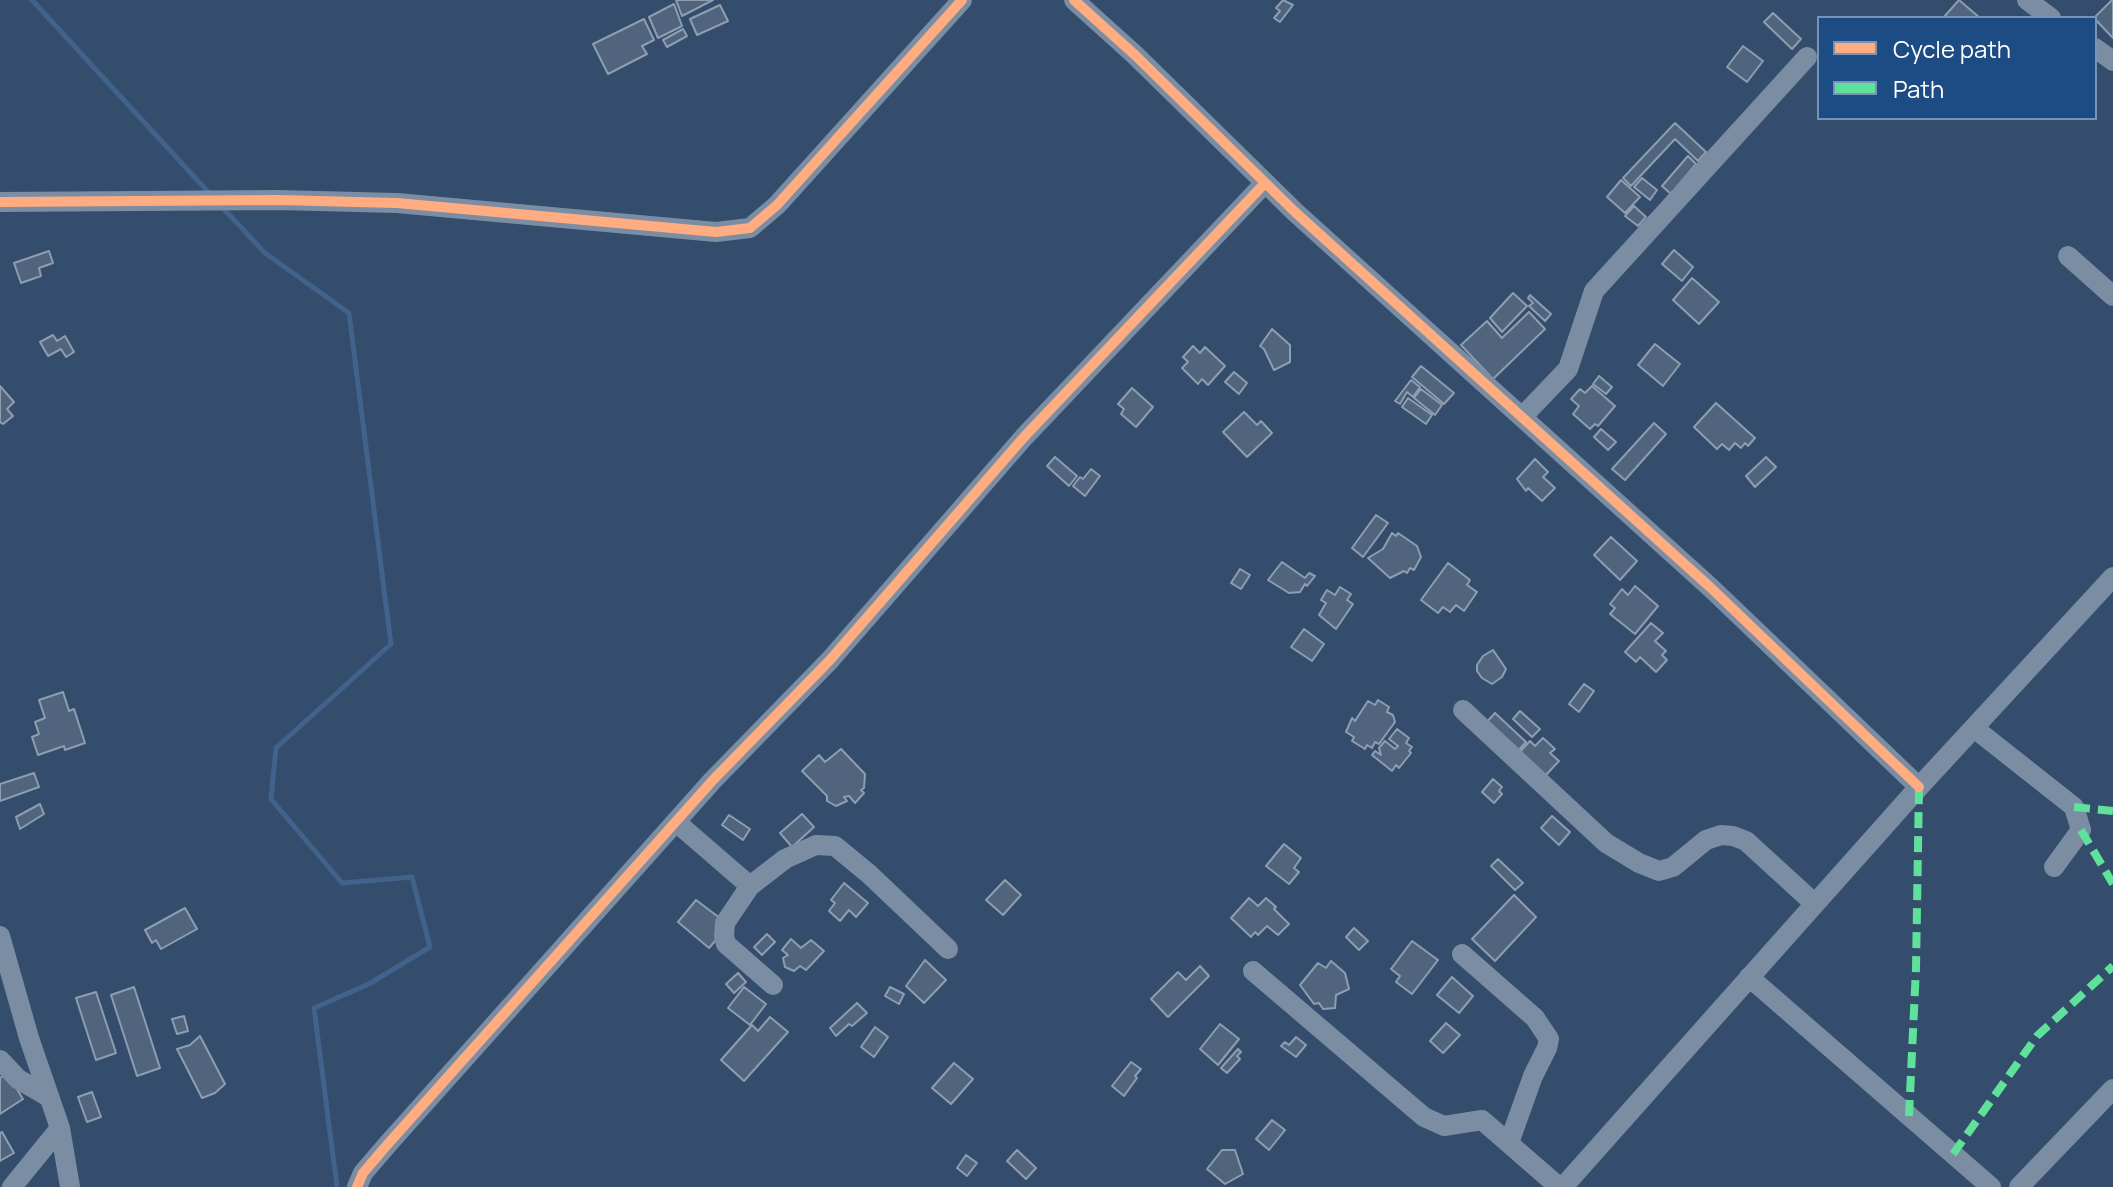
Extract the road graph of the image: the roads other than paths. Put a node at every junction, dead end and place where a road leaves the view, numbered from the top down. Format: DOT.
graph roads {
  1 [pos="962,0"];
  2 [pos="1074,0"];
  3 [pos="2027,0"];
  4 [pos="2048,16"];
  5 [pos="1807,57"];
  6 [pos="1265,183"];
  7 [pos="0,202"];
  8 [pos="2068,256"];
  9 [pos="2113,296"];
  10 [pos="1523,416"];
  11 [pos="2113,577"];
  12 [pos="1463,710"];
  13 [pos="1974,728"];
  14 [pos="1919,787"];
  15 [pos="676,822"];
  16 [pos="2054,867"];
  17 [pos="750,886"];
  18 [pos="1815,904"];
  19 [pos="0,936"];
  20 [pos="948,949"];
  21 [pos="1462,954"];
  22 [pos="1253,971"];
  23 [pos="1749,977"];
  24 [pos="773,985"];
  25 [pos="0,1060"];
  26 [pos="2113,1089"];
  27 [pos="49,1097"];
  28 [pos="60,1128"];
  29 [pos="1509,1143"];
  30 [pos="12,1187"];
  31 [pos="70,1187"];
  32 [pos="357,1187"];
  33 [pos="1561,1187"];
  34 [pos="1991,1187"];
  35 [pos="2019,1187"];
  1 -- 7 [label="street"];
  2 -- 6 [label="street"];
  3 -- 4 [label="street"];
  5 -- 10 [label="street"];
  6 -- 10 [label="street"];
  6 -- 15 [label="street"];
  8 -- 9 [label="street"];
  10 -- 14 [label="street"];
  11 -- 13 [label="street"];
  12 -- 18 [label="street"];
  13 -- 14 [label="street"];
  13 -- 16 [label="street"];
  14 -- 18 [label="street"];
  15 -- 17 [label="street"];
  15 -- 32 [label="street"];
  17 -- 20 [label="street"];
  17 -- 24 [label="street"];
  18 -- 23 [label="street"];
  19 -- 27 [label="street"];
  21 -- 29 [label="street"];
  22 -- 29 [label="street"];
  23 -- 33 [label="street"];
  23 -- 34 [label="street"];
  25 -- 27 [label="street"];
  26 -- 35 [label="street"];
  27 -- 28 [label="street"];
  28 -- 30 [label="street"];
  28 -- 31 [label="street"];
  29 -- 33 [label="street"];
}
